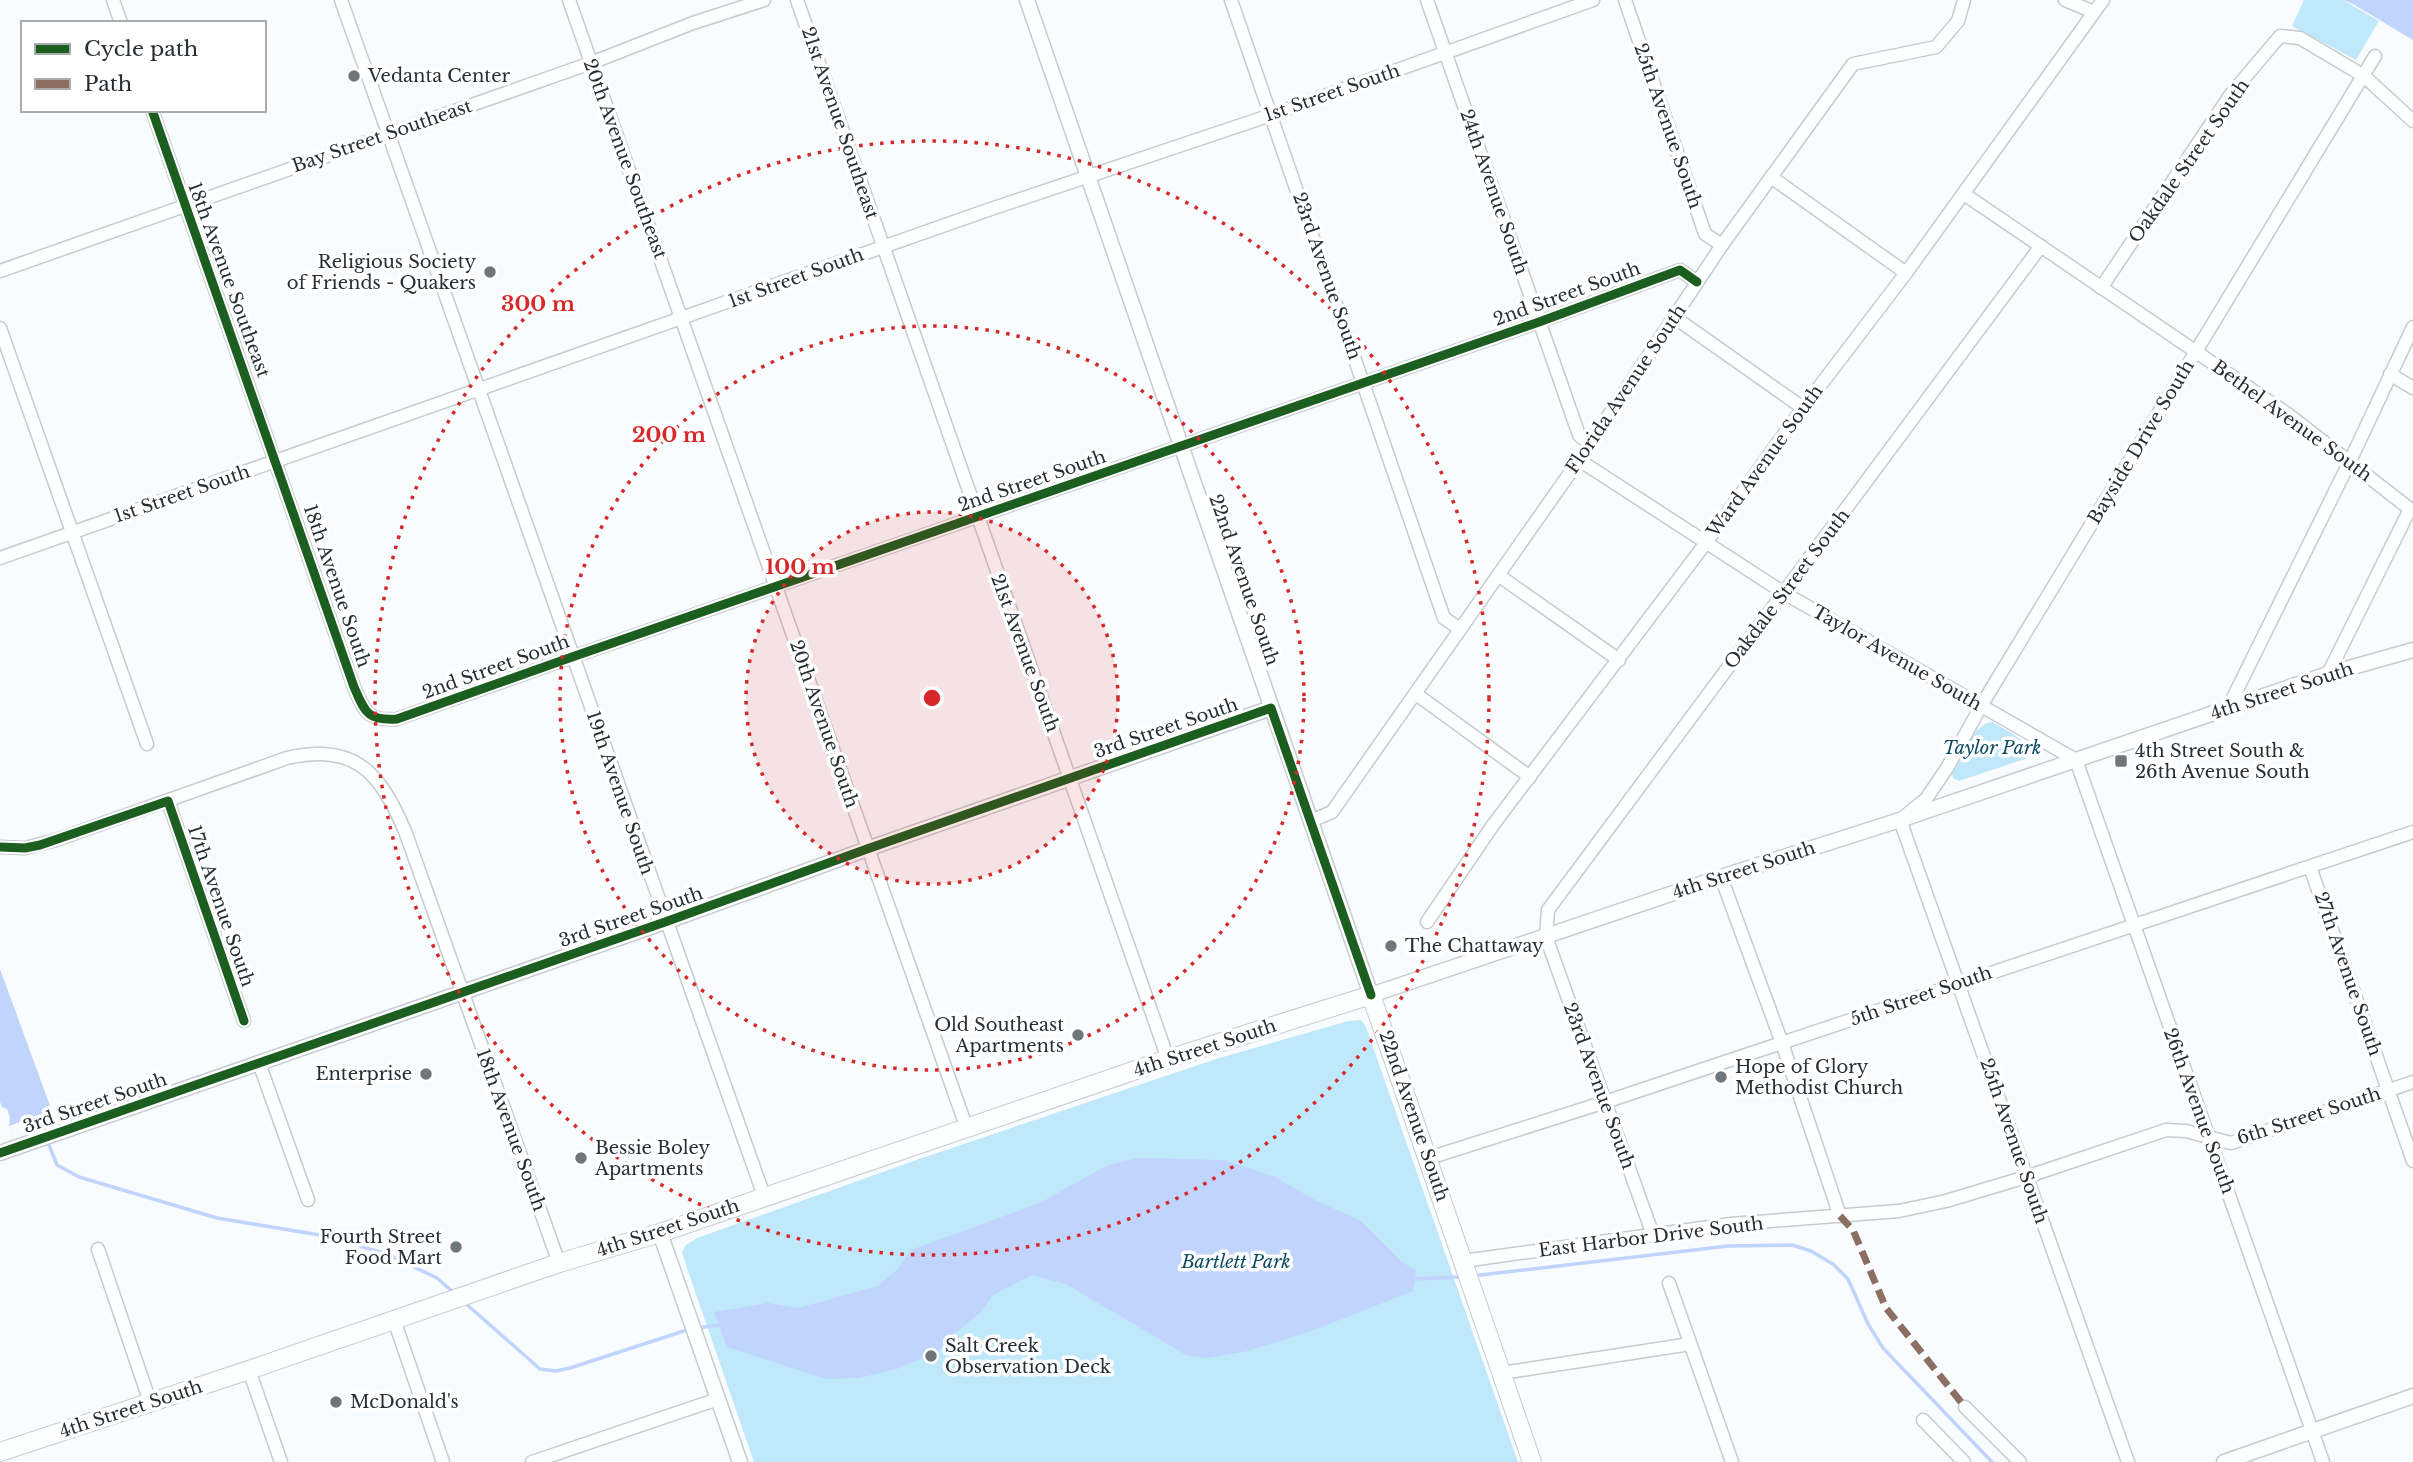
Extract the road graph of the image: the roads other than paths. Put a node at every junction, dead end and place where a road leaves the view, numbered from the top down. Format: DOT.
graph roads {
  1 [pos="113,0"];
  2 [pos="341,0"];
  3 [pos="569,0"];
  4 [pos="764,0"];
  5 [pos="797,0"];
  6 [pos="1027,0"];
  7 [pos="1231,0"];
  8 [pos="1427,0"];
  9 [pos="1593,0"];
  10 [pos="1625,0"];
  11 [pos="1964,0"];
  12 [pos="2065,0"];
  13 [pos="2103,0"];
  14 [pos="2094,12"];
  15 [pos="120,21"];
  16 [pos="1446,54"];
  17 [pos="2375,56"];
  18 [pos="591,63"];
  19 [pos="2364,76"];
  20 [pos="153,112"];
  21 [pos="1271,115"];
  22 [pos="2413,121"];
  23 [pos="388,135"];
  24 [pos="1087,175"];
  25 [pos="1771,177"];
  26 [pos="1964,194"];
  27 [pos="185,205"];
  28 [pos="1722,245"];
  29 [pos="883,246"];
  30 [pos="2041,246"];
  31 [pos="0,271"];
  32 [pos="1906,273"];
  33 [pos="1697,282"];
  34 [pos="2101,288"];
  35 [pos="1674,317"];
  36 [pos="682,318"];
  37 [pos="1539,322"];
  38 [pos="2413,327"];
  39 [pos="0,328"];
  40 [pos="2196,352"];
  41 [pos="2390,374"];
  42 [pos="1363,382"];
  43 [pos="2413,388"];
  44 [pos="478,389"];
  45 [pos="1803,408"];
  46 [pos="1590,444"];
  47 [pos="1181,445"];
  48 [pos="1579,460"];
  49 [pos="276,461"];
  50 [pos="2350,461"];
  51 [pos="977,517"];
  52 [pos="73,532"];
  53 [pos="1705,544"];
  54 [pos="0,558"];
  55 [pos="1498,575"];
  56 [pos="776,586"];
  57 [pos="1784,593"];
  58 [pos="1460,629"];
  59 [pos="2413,650"];
  60 [pos="572,657"];
  61 [pos="1619,660"];
  62 [pos="2328,674"];
  63 [pos="1416,694"];
  64 [pos="1981,706"];
  65 [pos="1271,708"];
  66 [pos="2228,708"];
  67 [pos="374,718"];
  68 [pos="147,744"];
  69 [pos="2076,760"];
  70 [pos="1530,777"];
  71 [pos="1070,779"];
  72 [pos="168,801"];
  73 [pos="1900,820"];
  74 [pos="1311,821"];
  75 [pos="2413,832"];
  76 [pos="0,847"];
  77 [pos="867,849"];
  78 [pos="2310,867"];
  79 [pos="1721,877"];
  80 [pos="665,922"];
  81 [pos="1427,922"];
  82 [pos="2133,924"];
  83 [pos="1546,937"];
  84 [pos="1959,984"];
  85 [pos="462,992"];
  86 [pos="1371,995"];
  87 [pos="244,1021"];
  88 [pos="1782,1042"];
  89 [pos="1168,1059"];
  90 [pos="259,1063"];
  91 [pos="2413,1082"];
  92 [pos="2388,1090"];
  93 [pos="1605,1102"];
  94 [pos="967,1129"];
  95 [pos="2207,1136"];
  96 [pos="0,1153"];
  97 [pos="1429,1158"];
  98 [pos="2413,1161"];
  99 [pos="2026,1177"];
  100 [pos="764,1196"];
  101 [pos="308,1200"];
  102 [pos="1840,1216"];
  103 [pos="660,1233"];
  104 [pos="1653,1235"];
  105 [pos="98,1249"];
  106 [pos="1463,1261"];
  107 [pos="559,1263"];
  108 [pos="1669,1283"];
  109 [pos="394,1320"];
  110 [pos="1690,1343"];
  111 [pos="249,1370"];
  112 [pos="1502,1373"];
  113 [pos="2413,1396"];
  114 [pos="718,1399"];
  115 [pos="150,1402"];
  116 [pos="1965,1407"];
  117 [pos="1923,1420"];
  118 [pos="2312,1430"];
  119 [pos="0,1452"];
  120 [pos="281,1462"];
  121 [pos="443,1462"];
  122 [pos="532,1462"];
  123 [pos="740,1462"];
  124 [pos="1532,1462"];
  125 [pos="1732,1462"];
  126 [pos="1964,1462"];
  127 [pos="2021,1462"];
  128 [pos="2128,1462"];
  129 [pos="2224,1462"];
  130 [pos="2323,1462"];
  1 -- 15 [label="street"];
  2 -- 23 [label="street, 19th Avenue South"];
  3 -- 18 [label="street, 20th Avenue Southeast"];
  4 -- 18 [label="street, Bay Street Southeast"];
  5 -- 29 [label="street, 21st Avenue Southeast"];
  6 -- 24 [label="street, 22nd Avenue South"];
  7 -- 21 [label="street, 23rd Avenue South"];
  8 -- 16 [label="street, 24th Avenue South"];
  9 -- 16 [label="street, 1st Street South"];
  10 -- 28 [label="street, 25th Avenue South"];
  11 -- 25 [label="street, Florida Avenue South"];
  12 -- 14 [label="street"];
  13 -- 14 [label="street, Ward Avenue South"];
  14 -- 26 [label="street, Ward Avenue South"];
  16 -- 21 [label="street, 1st Street South"];
  16 -- 37 [label="street, 24th Avenue South"];
  17 -- 19 [label="street, Bayside Drive South"];
  18 -- 23 [label="street, Bay Street Southeast"];
  18 -- 36 [label="street, 20th Avenue Southeast"];
  19 -- 22 [label="street"];
  19 -- 34 [label="street, Oakdale Street South"];
  19 -- 40 [label="street, Bayside Drive South"];
  20 -- 27 [label="street, 18th Avenue Southeast"];
  21 -- 24 [label="street, 1st Street South"];
  21 -- 42 [label="street, 23rd Avenue South"];
  23 -- 27 [label="street, Bay Street Southeast"];
  23 -- 44 [label="street, 19th Avenue South"];
  24 -- 29 [label="street, 1st Street South"];
  24 -- 47 [label="street, 22nd Avenue South"];
  25 -- 28 [label="street, Florida Avenue South"];
  25 -- 32 [label="street"];
  26 -- 30 [label="street, Bethel Avenue South"];
  26 -- 32 [label="street, Ward Avenue South"];
  27 -- 31 [label="street, Bay Street Southeast"];
  27 -- 49 [label="street, 18th Avenue Southeast"];
  28 -- 33 [label="street, Florida Avenue South"];
  29 -- 36 [label="street, 1st Street South"];
  29 -- 51 [label="street, 21st Avenue South"];
  30 -- 34 [label="street, Bethel Avenue South"];
  30 -- 57 [label="street, Oakdale Street South"];
  32 -- 45 [label="street, Ward Avenue South"];
  33 -- 35 [label="street, Florida Avenue South"];
  33 -- 37 [label="street, 2nd Street South"];
  34 -- 40 [label="street, Bethel Avenue South"];
  35 -- 45 [label="street"];
  35 -- 46 [label="street, Florida Avenue South"];
  36 -- 44 [label="street, 1st Street South"];
  36 -- 56 [label="street, 20th Avenue South"];
  37 -- 42 [label="street, 2nd Street South"];
  37 -- 46 [label="street, 24th Avenue South"];
  38 -- 41 [label="street"];
  39 -- 52 [label="street"];
  40 -- 50 [label="street, Bethel Avenue South"];
  40 -- 64 [label="street, Bayside Drive South"];
  41 -- 43 [label="street"];
  41 -- 50 [label="street"];
  42 -- 47 [label="street, 2nd Street South"];
  42 -- 58 [label="street, 23rd Avenue South"];
  44 -- 49 [label="street, 1st Street South"];
  44 -- 60 [label="street, 19th Avenue South"];
  45 -- 53 [label="street, Ward Avenue South"];
  46 -- 48 [label="street, Florida Avenue South"];
  47 -- 51 [label="street, 2nd Street South"];
  47 -- 65 [label="street, 22nd Avenue South"];
  48 -- 53 [label="street, Taylor Avenue South"];
  48 -- 55 [label="street, Florida Avenue South"];
  49 -- 52 [label="street, 1st Street South"];
  49 -- 67 [label="street, 18th Avenue South"];
  50 -- 62 [label="street, Bethel Avenue South"];
  50 -- 66 [label="street"];
  51 -- 56 [label="street, 2nd Street South"];
  51 -- 71 [label="street, 21st Avenue South"];
  52 -- 54 [label="street, 1st Street South"];
  52 -- 68 [label="street"];
  53 -- 57 [label="street, Taylor Avenue South"];
  53 -- 61 [label="street, Ward Avenue South"];
  55 -- 58 [label="street, Florida Avenue South"];
  55 -- 61 [label="street"];
  56 -- 60 [label="street, 2nd Street South"];
  56 -- 77 [label="street, 20th Avenue South"];
  57 -- 64 [label="street, Taylor Avenue South"];
  57 -- 83 [label="street, Oakdale Street South"];
  58 -- 63 [label="street, Florida Avenue South"];
  59 -- 62 [label="street, 4th Street South"];
  60 -- 67 [label="street, 2nd Street South"];
  60 -- 80 [label="street, 19th Avenue South"];
  61 -- 70 [label="street, Ward Avenue South"];
  62 -- 66 [label="street, 4th Street South"];
  63 -- 70 [label="street"];
  63 -- 74 [label="street, Florida Avenue South"];
  64 -- 69 [label="street, Taylor Avenue South"];
  64 -- 73 [label="street, Bayside Drive South"];
  65 -- 71 [label="street, 3rd Street South"];
  65 -- 74 [label="street, 22nd Avenue South"];
  66 -- 69 [label="street, 4th Street South"];
  69 -- 73 [label="street, 4th Street South"];
  69 -- 82 [label="street, 26th Avenue South"];
  70 -- 81 [label="street, Ward Avenue South"];
  71 -- 77 [label="street, 3rd Street South"];
  71 -- 89 [label="street, 21st Avenue South"];
  72 -- 76 [label="street"];
  72 -- 85 [label="street, 18th Avenue South"];
  72 -- 87 [label="street, 17th Avenue South"];
  73 -- 79 [label="street, 4th Street South"];
  73 -- 84 [label="street, 25th Avenue South"];
  74 -- 86 [label="street, 22nd Avenue South"];
  75 -- 78 [label="street, 5th Street South"];
  77 -- 80 [label="street, 3rd Street South"];
  77 -- 94 [label="street, 20th Avenue South"];
  78 -- 82 [label="street, 5th Street South"];
  78 -- 92 [label="street, 27th Avenue South"];
  79 -- 83 [label="street, 4th Street South"];
  79 -- 88 [label="street"];
  80 -- 85 [label="street, 3rd Street South"];
  80 -- 100 [label="street, 19th Avenue South"];
  82 -- 84 [label="street, 5th Street South"];
  82 -- 95 [label="street, 26th Avenue South"];
  83 -- 86 [label="street, 4th Street South"];
  83 -- 93 [label="street, 23rd Avenue South"];
  84 -- 88 [label="street, 5th Street South"];
  84 -- 99 [label="street, 25th Avenue South"];
  85 -- 90 [label="street, 3rd Street South"];
  85 -- 107 [label="street, 18th Avenue South"];
  86 -- 89 [label="main road, 4th Street South"];
  86 -- 97 [label="main road, 22nd Avenue South"];
  88 -- 93 [label="street, 5th Street South"];
  88 -- 102 [label="street"];
  89 -- 94 [label="main road, 4th Street South"];
  90 -- 96 [label="street, 3rd Street South"];
  90 -- 101 [label="street"];
  91 -- 92 [label="street, 6th Street South"];
  92 -- 95 [label="street, 6th Street South"];
  92 -- 98 [label="street, 27th Avenue South"];
  93 -- 97 [label="street, 5th Street South"];
  93 -- 104 [label="street, 23rd Avenue South"];
  94 -- 100 [label="main road, 4th Street South"];
  95 -- 99 [label="street, 6th Street South"];
  95 -- 118 [label="street, 26th Avenue South"];
  97 -- 106 [label="main road, 22nd Avenue South"];
  99 -- 102 [label="street, 6th Street South"];
  99 -- 128 [label="street, 25th Avenue South"];
  100 -- 103 [label="main road, 4th Street South"];
  102 -- 104 [label="street, East Harbor Drive South"];
  103 -- 107 [label="main road, 4th Street South"];
  103 -- 114 [label="street"];
  104 -- 106 [label="street, East Harbor Drive South"];
  105 -- 115 [label="street"];
  106 -- 112 [label="main road, 22nd Avenue South"];
  107 -- 109 [label="main road, 4th Street South"];
  108 -- 110 [label="street"];
  109 -- 111 [label="main road, 4th Street South"];
  109 -- 121 [label="street"];
  110 -- 112 [label="street"];
  110 -- 125 [label="street"];
  111 -- 115 [label="main road, 4th Street South"];
  111 -- 120 [label="street"];
  112 -- 124 [label="main road, 22nd Avenue South"];
  113 -- 118 [label="street"];
  114 -- 122 [label="street"];
  114 -- 123 [label="street"];
  115 -- 119 [label="main road, 4th Street South"];
  116 -- 127 [label="street"];
  117 -- 126 [label="street"];
  118 -- 129 [label="street"];
  118 -- 130 [label="street, 26th Avenue South"];
}
